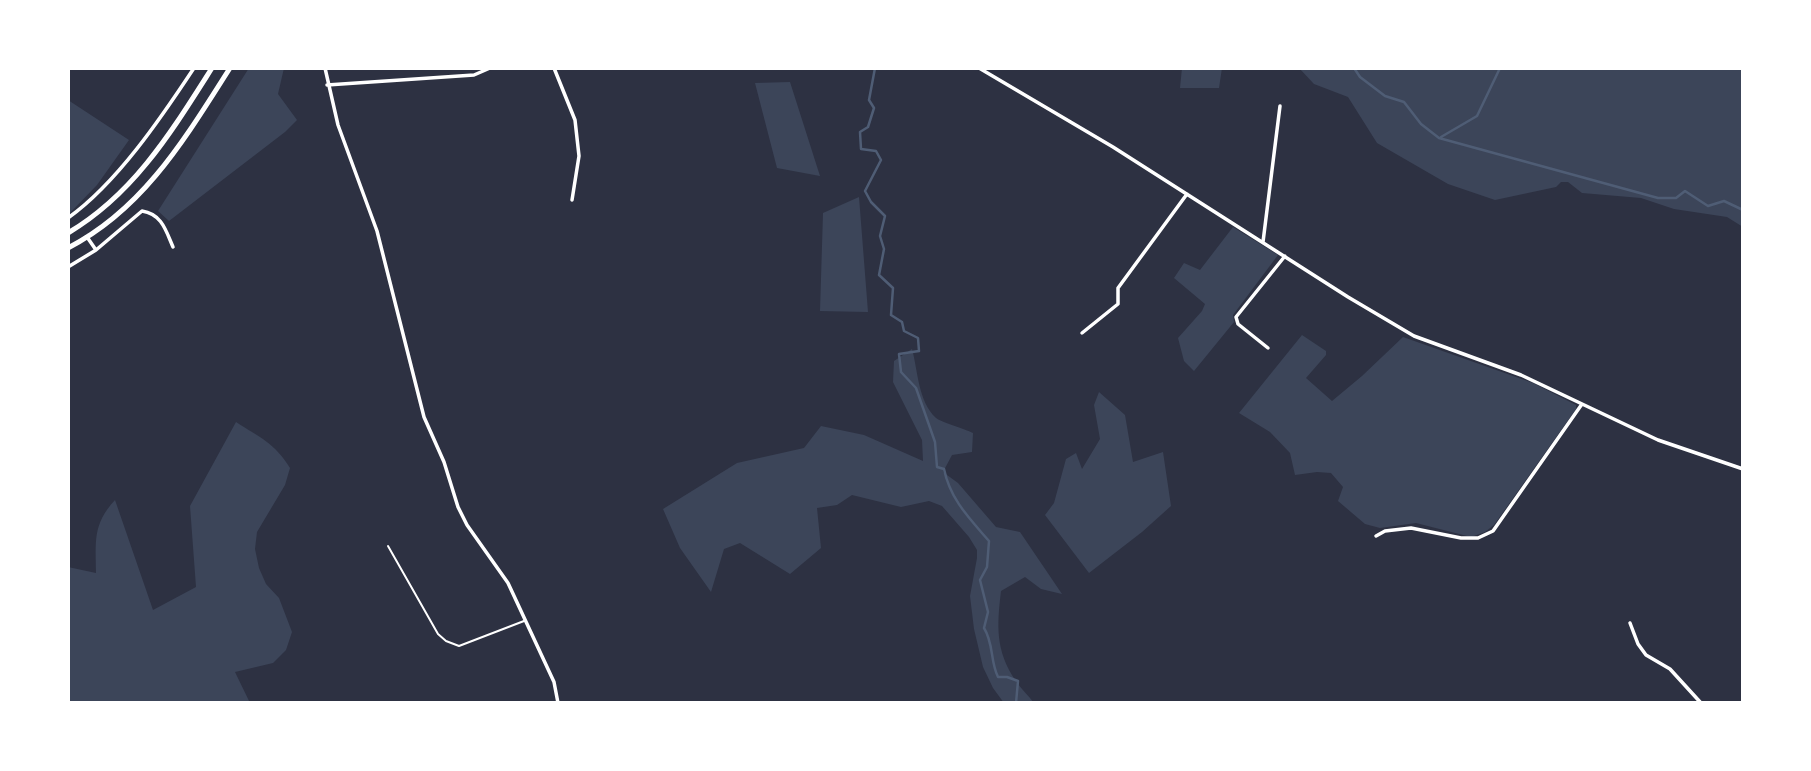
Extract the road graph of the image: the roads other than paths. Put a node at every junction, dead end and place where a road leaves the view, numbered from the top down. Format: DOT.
graph roads {
  1 [pos="194,68"];
  2 [pos="212,68"];
  3 [pos="230,68"];
  4 [pos="325,68"];
  5 [pos="490,68"];
  6 [pos="554,68"];
  7 [pos="979,68"];
  8 [pos="327,85"];
  9 [pos="1280,106"];
  10 [pos="1186,194"];
  11 [pos="572,200"];
  12 [pos="68,218"];
  13 [pos="68,233"];
  14 [pos="87,237"];
  15 [pos="1263,242"];
  16 [pos="173,247"];
  17 [pos="68,248"];
  18 [pos="96,250"];
  19 [pos="1285,256"];
  20 [pos="68,267"];
  21 [pos="1082,333"];
  22 [pos="1268,348"];
  23 [pos="1581,404"];
  24 [pos="1743,470"];
  25 [pos="1376,536"];
  26 [pos="388,546"];
  27 [pos="526,621"];
  28 [pos="1630,623"];
  29 [pos="558,703"];
  30 [pos="1701,703"];
  1 -- 12 [label="street"];
  2 -- 13 [label="highway"];
  3 -- 14 [label="highway"];
  4 -- 8 [label="street"];
  5 -- 8 [label="street"];
  6 -- 11 [label="street"];
  7 -- 10 [label="street"];
  8 -- 27 [label="street"];
  9 -- 15 [label="street"];
  10 -- 15 [label="street"];
  10 -- 21 [label="street"];
  14 -- 17 [label="highway"];
  14 -- 18 [label="street"];
  15 -- 19 [label="street"];
  16 -- 18 [label="street"];
  18 -- 20 [label="street"];
  19 -- 22 [label="street"];
  19 -- 23 [label="street"];
  23 -- 24 [label="street"];
  23 -- 25 [label="street"];
  26 -- 27 [label="lane"];
  27 -- 29 [label="street"];
  28 -- 30 [label="street"];
}
